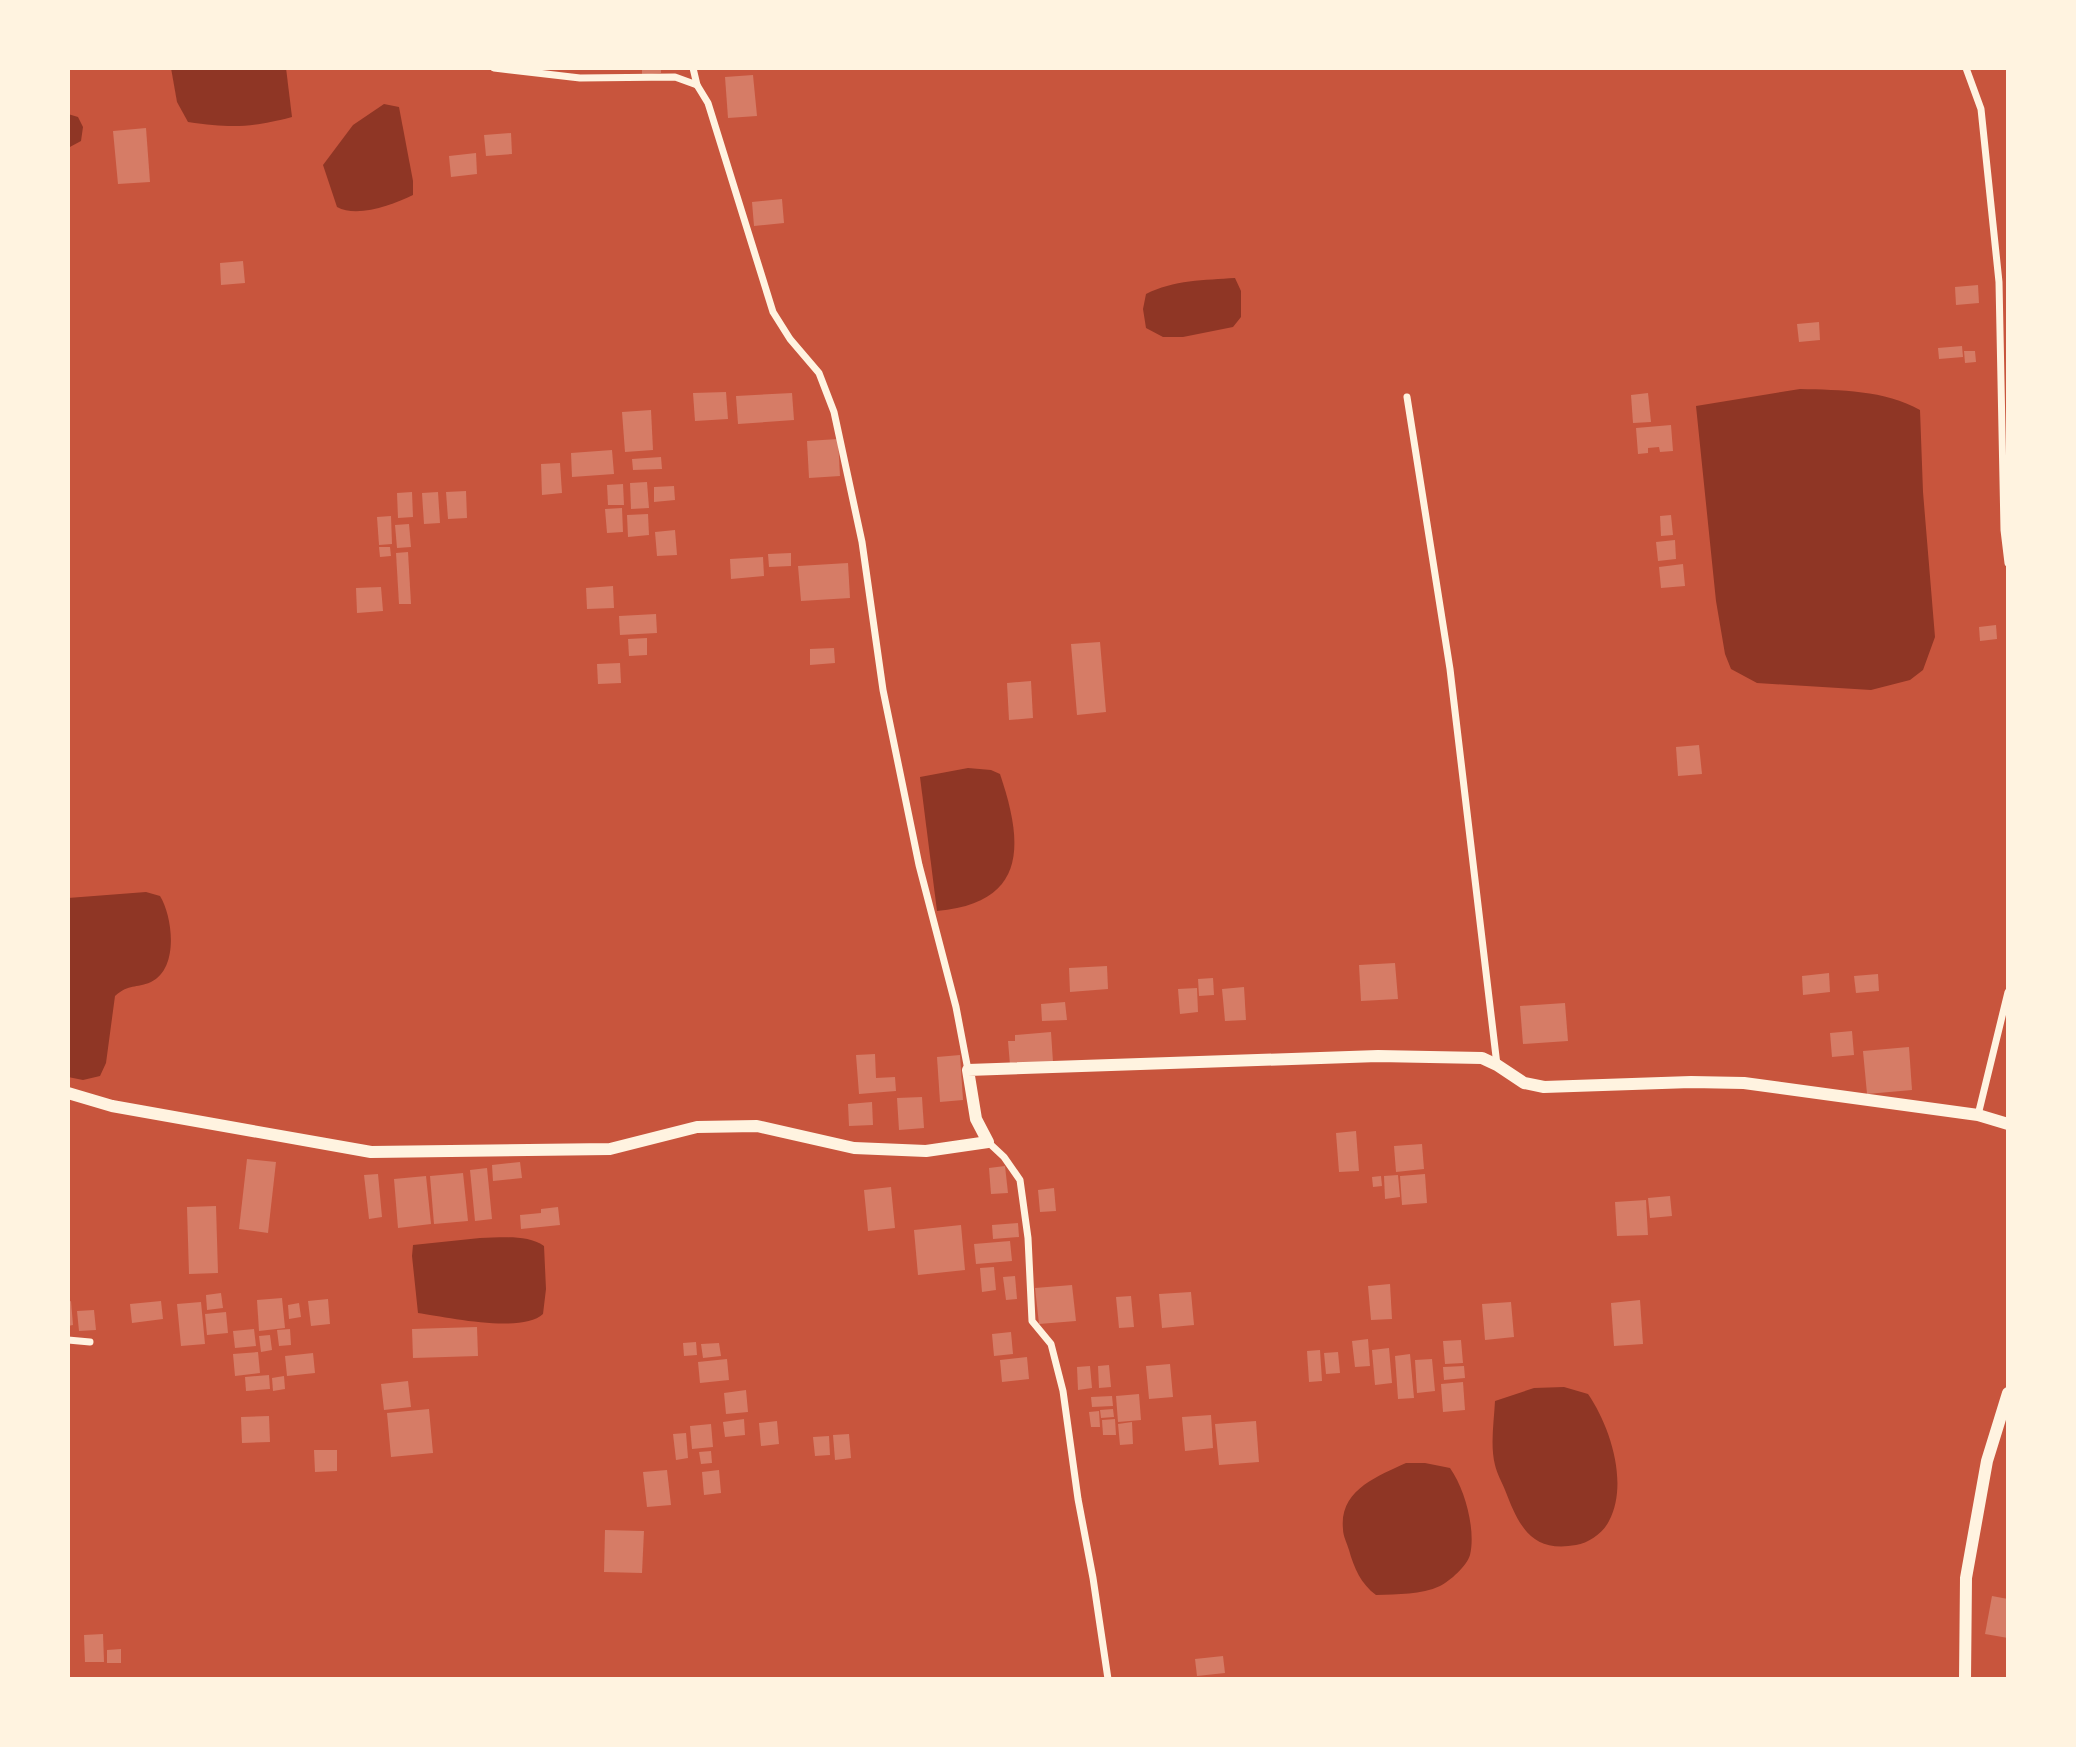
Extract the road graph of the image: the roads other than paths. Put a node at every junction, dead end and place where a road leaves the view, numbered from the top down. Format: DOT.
graph roads {
  1 [pos="494,68"];
  2 [pos="694,68"];
  3 [pos="1966,68"];
  4 [pos="697,85"];
  5 [pos="1407,397"];
  6 [pos="2008,563"];
  7 [pos="2008,992"];
  8 [pos="1497,1065"];
  9 [pos="968,1070"];
  10 [pos="68,1093"];
  11 [pos="1978,1115"];
  12 [pos="2008,1124"];
  13 [pos="988,1142"];
  14 [pos="68,1340"];
  15 [pos="90,1342"];
  16 [pos="2008,1393"];
  17 [pos="1108,1679"];
  18 [pos="1965,1679"];
  1 -- 4 [label="street"];
  2 -- 4 [label="street"];
  3 -- 6 [label="street"];
  4 -- 9 [label="street"];
  5 -- 8 [label="street"];
  7 -- 11 [label="street"];
  8 -- 9 [label="street"];
  8 -- 11 [label="street"];
  9 -- 13 [label="street"];
  10 -- 13 [label="street"];
  11 -- 12 [label="street"];
  13 -- 17 [label="street"];
  14 -- 15 [label="street"];
  16 -- 18 [label="street"];
}
